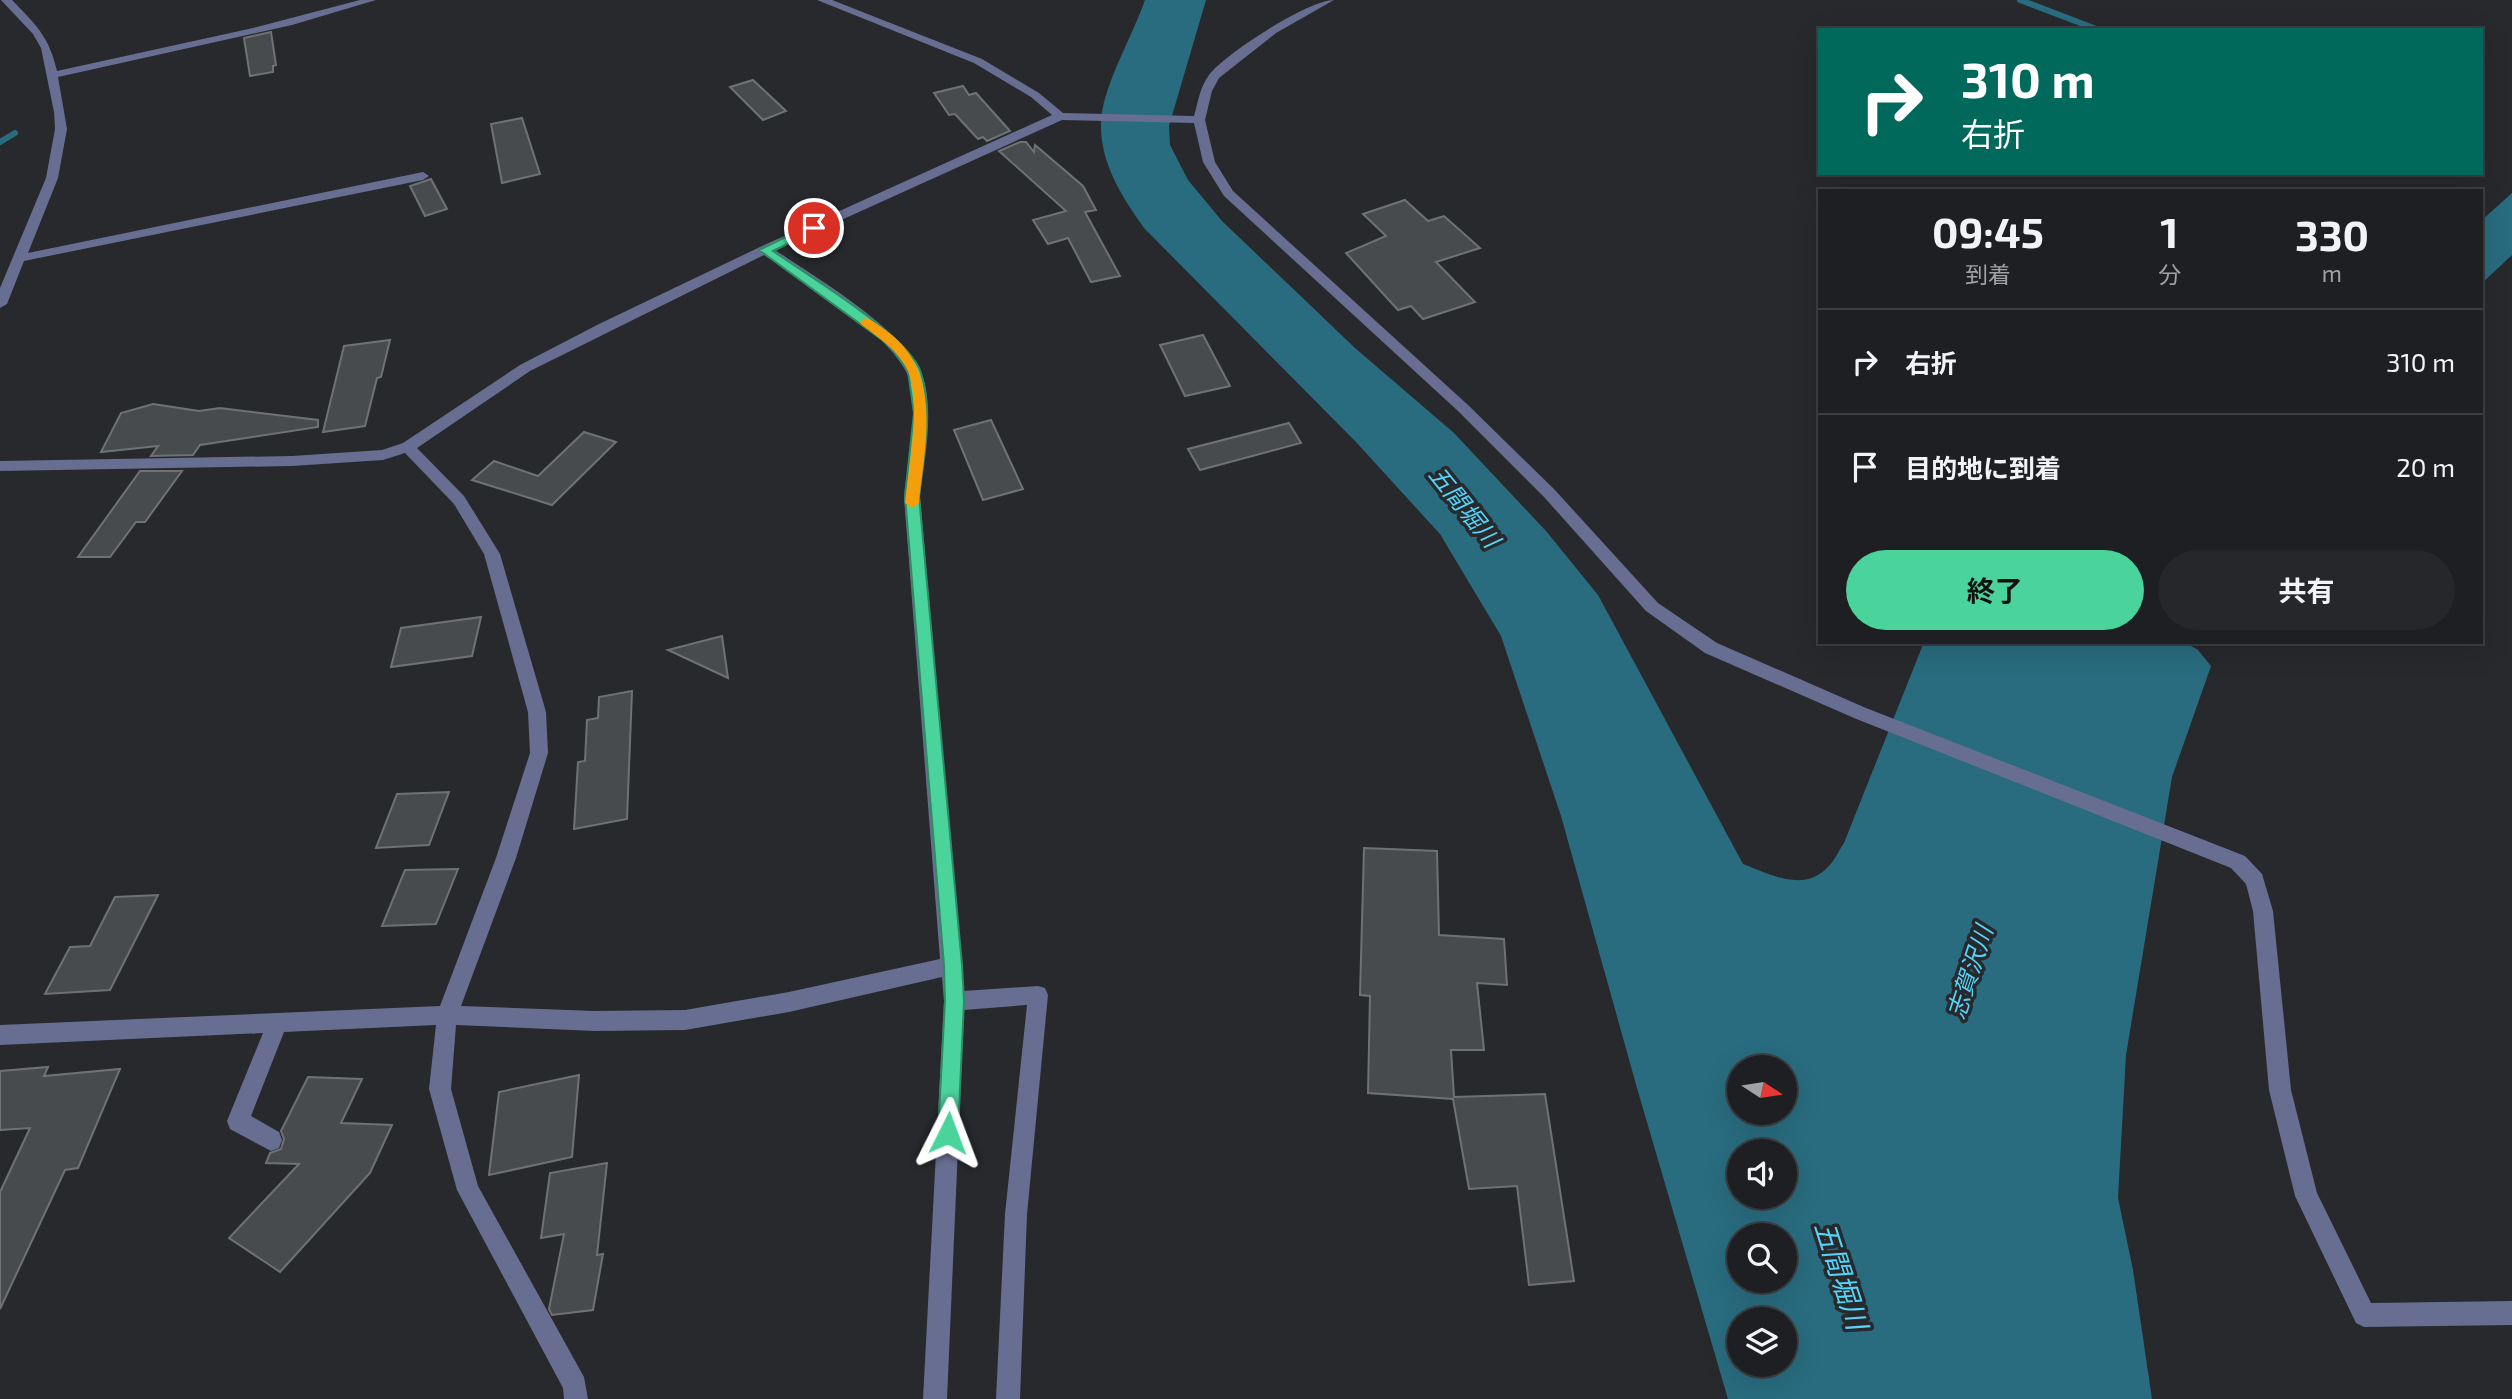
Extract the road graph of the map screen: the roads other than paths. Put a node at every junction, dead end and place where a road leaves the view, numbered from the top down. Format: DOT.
graph roads {
  1 [pos="6,0"];
  2 [pos="371,0"];
  3 [pos="822,0"];
  4 [pos="1329,0"];
  5 [pos="53,75"];
  6 [pos="1060,116"];
  7 [pos="1199,120"];
  8 [pos="423,176"];
  9 [pos="765,250"];
  10 [pos="20,258"];
  11 [pos="0,303"];
  12 [pos="408,447"];
  13 [pos="0,466"];
  14 [pos="953,965"];
  15 [pos="954,1001"];
  16 [pos="447,1015"];
  17 [pos="278,1022"];
  18 [pos="0,1035"];
  19 [pos="271,1140"];
  20 [pos="2512,1313"];
  21 [pos="576,1399"];
  22 [pos="935,1399"];
  23 [pos="1008,1399"];
  1 -- 5 [label="street"];
  2 -- 5 [label="street"];
  3 -- 6 [label="street"];
  4 -- 7 [label="street"];
  5 -- 10 [label="street"];
  6 -- 7 [label="street"];
  6 -- 9 [label="street"];
  7 -- 20 [label="street"];
  8 -- 10 [label="street"];
  9 -- 12 [label="street"];
  9 -- 14 [label="street"];
  10 -- 11 [label="street"];
  12 -- 13 [label="street"];
  12 -- 16 [label="street"];
  14 -- 15 [label="street"];
  14 -- 16 [label="street"];
  15 -- 22 [label="street"];
  15 -- 23 [label="street"];
  16 -- 17 [label="street"];
  16 -- 21 [label="street"];
  17 -- 18 [label="street"];
  17 -- 19 [label="street"];
}
